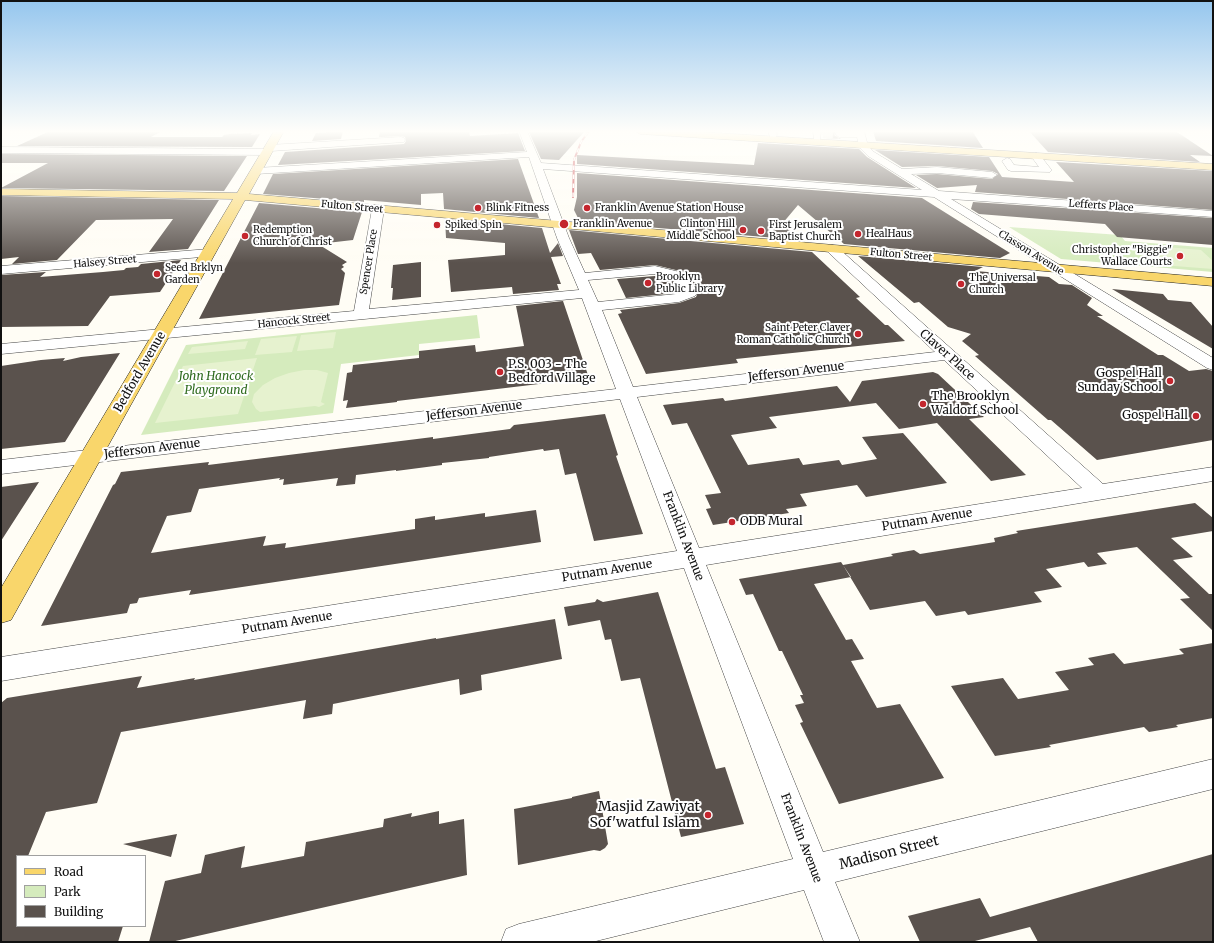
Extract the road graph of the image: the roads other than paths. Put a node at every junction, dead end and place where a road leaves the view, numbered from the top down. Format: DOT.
graph roads {
  1 [pos="254,175"];
  2 [pos="540,175"];
  3 [pos="666,175"];
  4 [pos="906,175"];
  5 [pos="1011,190"];
  6 [pos="1,192"];
  7 [pos="936,194"];
  8 [pos="241,197"];
  9 [pos="1080,204"];
  10 [pos="378,209"];
  11 [pos="1213,214"];
  12 [pos="559,225"];
  13 [pos="832,249"];
  14 [pos="209,253"];
  15 [pos="1056,268"];
  16 [pos="1,270"];
  17 [pos="580,278"];
  18 [pos="1213,282"];
  19 [pos="590,300"];
  20 [pos="361,314"];
  21 [pos="162,334"];
  22 [pos="1,349"];
  23 [pos="947,354"];
  24 [pos="1213,365"];
  25 [pos="626,392"];
  26 [pos="91,457"];
  27 [pos="1,468"];
  28 [pos="1213,474"];
  29 [pos="1099,492"];
  30 [pos="691,557"];
  31 [pos="1,612"];
  32 [pos="1,669"];
  33 [pos="1213,774"];
  34 [pos="814,871"];
  35 [pos="519,942"];
  36 [pos="842,942"];
  1 -- 8 [label="main road, Bedford Avenue"];
  2 -- 12 [label="street, Franklin Avenue"];
  3 -- 7 [label="street, Lefferts Place"];
  4 -- 7 [label="street, Classon Avenue"];
  5 -- 9 [label="street"];
  6 -- 8 [label="main road, Fulton Street"];
  7 -- 9 [label="street, Lefferts Place"];
  7 -- 15 [label="street, Classon Avenue"];
  8 -- 10 [label="main road, Fulton Street"];
  8 -- 14 [label="main road, Bedford Avenue"];
  9 -- 11 [label="street, Lefferts Place"];
  10 -- 12 [label="main road, Fulton Street"];
  10 -- 20 [label="street, Spencer Place"];
  12 -- 13 [label="main road, Fulton Street"];
  12 -- 17 [label="street, Franklin Avenue"];
  13 -- 15 [label="main road, Fulton Street"];
  13 -- 23 [label="street, Claver Place"];
  14 -- 16 [label="street, Halsey Street"];
  14 -- 21 [label="main road, Bedford Avenue"];
  15 -- 18 [label="main road, Fulton Street"];
  15 -- 24 [label="street, Classon Avenue"];
  17 -- 19 [label="street, Franklin Avenue"];
  17 -- 19 [label="street, Hancock Street"];
  19 -- 20 [label="street, Hancock Street"];
  19 -- 25 [label="street, Franklin Avenue"];
  20 -- 21 [label="street, Hancock Street"];
  21 -- 22 [label="street, Hancock Street"];
  21 -- 26 [label="main road, Bedford Avenue"];
  23 -- 25 [label="street, Jefferson Avenue"];
  23 -- 29 [label="street, Claver Place"];
  25 -- 26 [label="street, Jefferson Avenue"];
  25 -- 30 [label="street, Franklin Avenue"];
  26 -- 27 [label="street, Jefferson Avenue"];
  26 -- 31 [label="main road, Bedford Avenue"];
  28 -- 29 [label="street, Putnam Avenue"];
  29 -- 30 [label="street, Putnam Avenue"];
  30 -- 32 [label="street, Putnam Avenue"];
  30 -- 34 [label="street, Franklin Avenue"];
  33 -- 34 [label="street, Madison Street"];
  34 -- 35 [label="street, Madison Street"];
  34 -- 36 [label="street, Franklin Avenue"];
}
